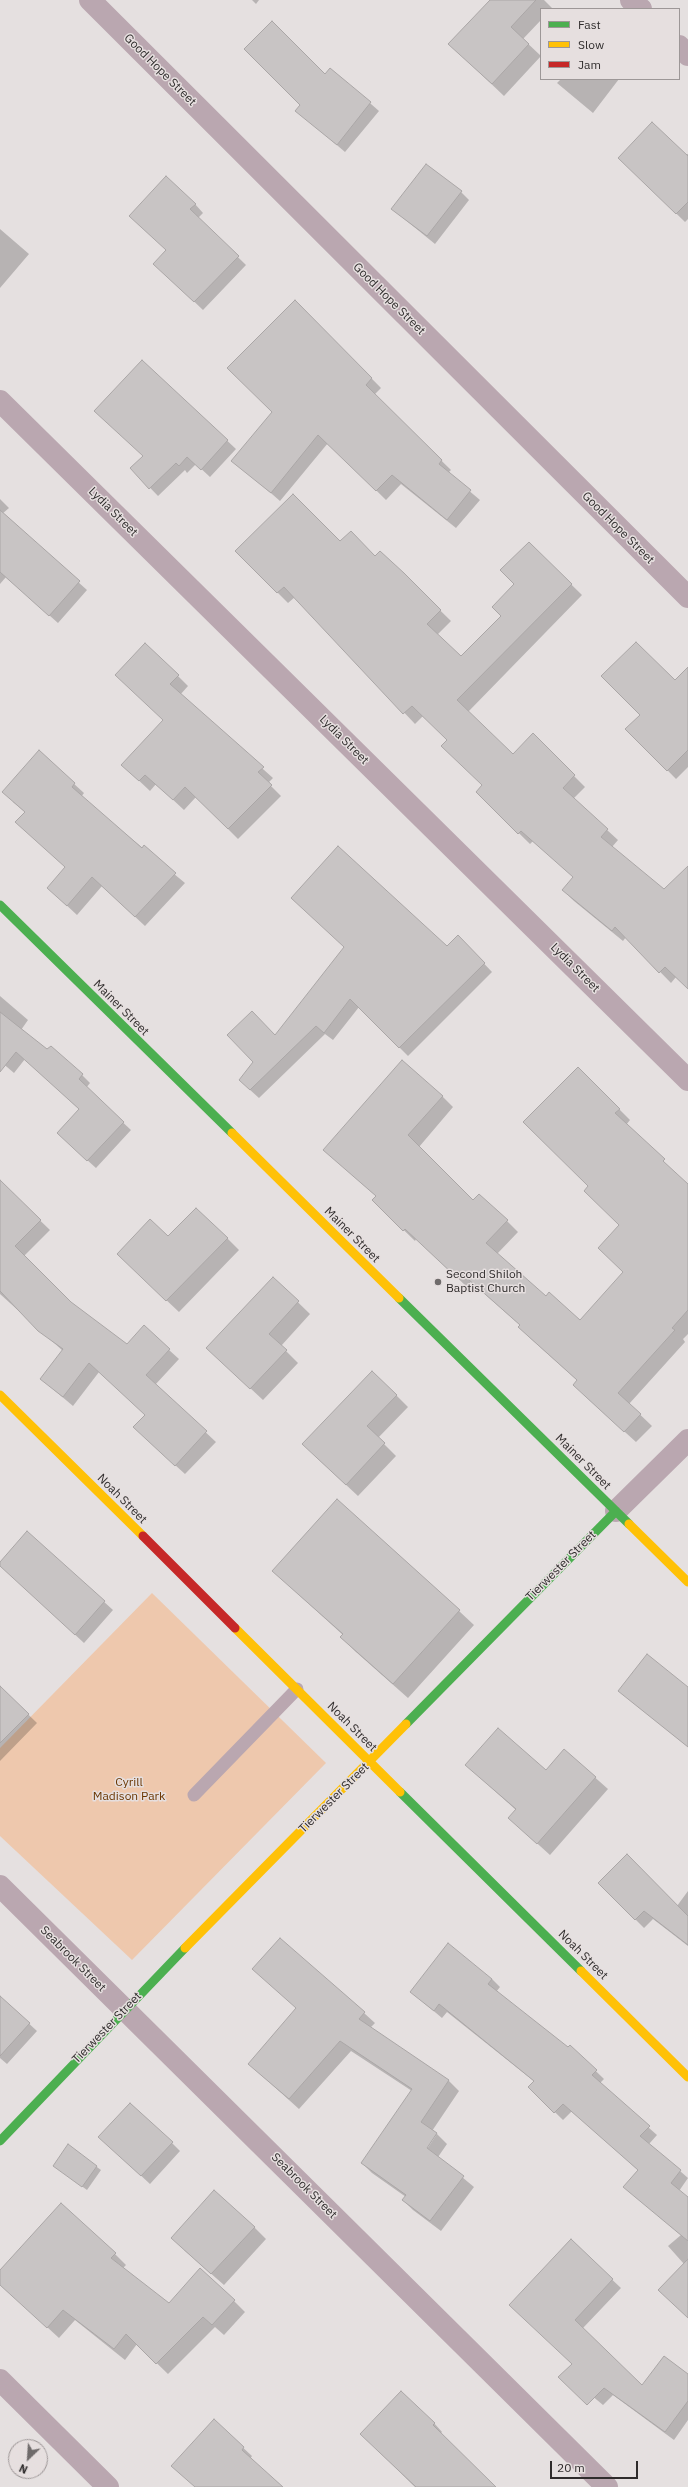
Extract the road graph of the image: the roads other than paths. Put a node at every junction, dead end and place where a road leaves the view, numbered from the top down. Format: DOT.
graph roads {
  1 [pos="90,0"];
  2 [pos="631,0"];
  3 [pos="640,8"];
  4 [pos="680,47"];
  5 [pos="688,55"];
  6 [pos="0,401"];
  7 [pos="688,597"];
  8 [pos="0,905"];
  9 [pos="688,1080"];
  10 [pos="0,1395"];
  11 [pos="688,1440"];
  12 [pos="616,1511"];
  13 [pos="688,1582"];
  14 [pos="297,1690"];
  15 [pos="370,1762"];
  16 [pos="194,1795"];
  17 [pos="0,1886"];
  18 [pos="124,2009"];
  19 [pos="688,2077"];
  20 [pos="0,2140"];
  21 [pos="0,2380"];
  22 [pos="108,2487"];
  23 [pos="607,2487"];
  1 -- 7 [label="street, Good Hope Street"];
  2 -- 3 [label="street"];
  4 -- 5 [label="street"];
  6 -- 9 [label="street, Lydia Street"];
  8 -- 12 [label="street, Mainer Street"];
  10 -- 14 [label="street, Noah Street"];
  11 -- 12 [label="street, Tierwester Street"];
  12 -- 13 [label="street, Mainer Street"];
  12 -- 15 [label="street, Tierwester Street"];
  14 -- 15 [label="street, Noah Street"];
  14 -- 16 [label="lane"];
  15 -- 18 [label="street, Tierwester Street"];
  15 -- 19 [label="street, Noah Street"];
  17 -- 18 [label="street, Seabrook Street"];
  18 -- 20 [label="street, Tierwester Street"];
  18 -- 23 [label="street, Seabrook Street"];
  21 -- 22 [label="street"];
}
